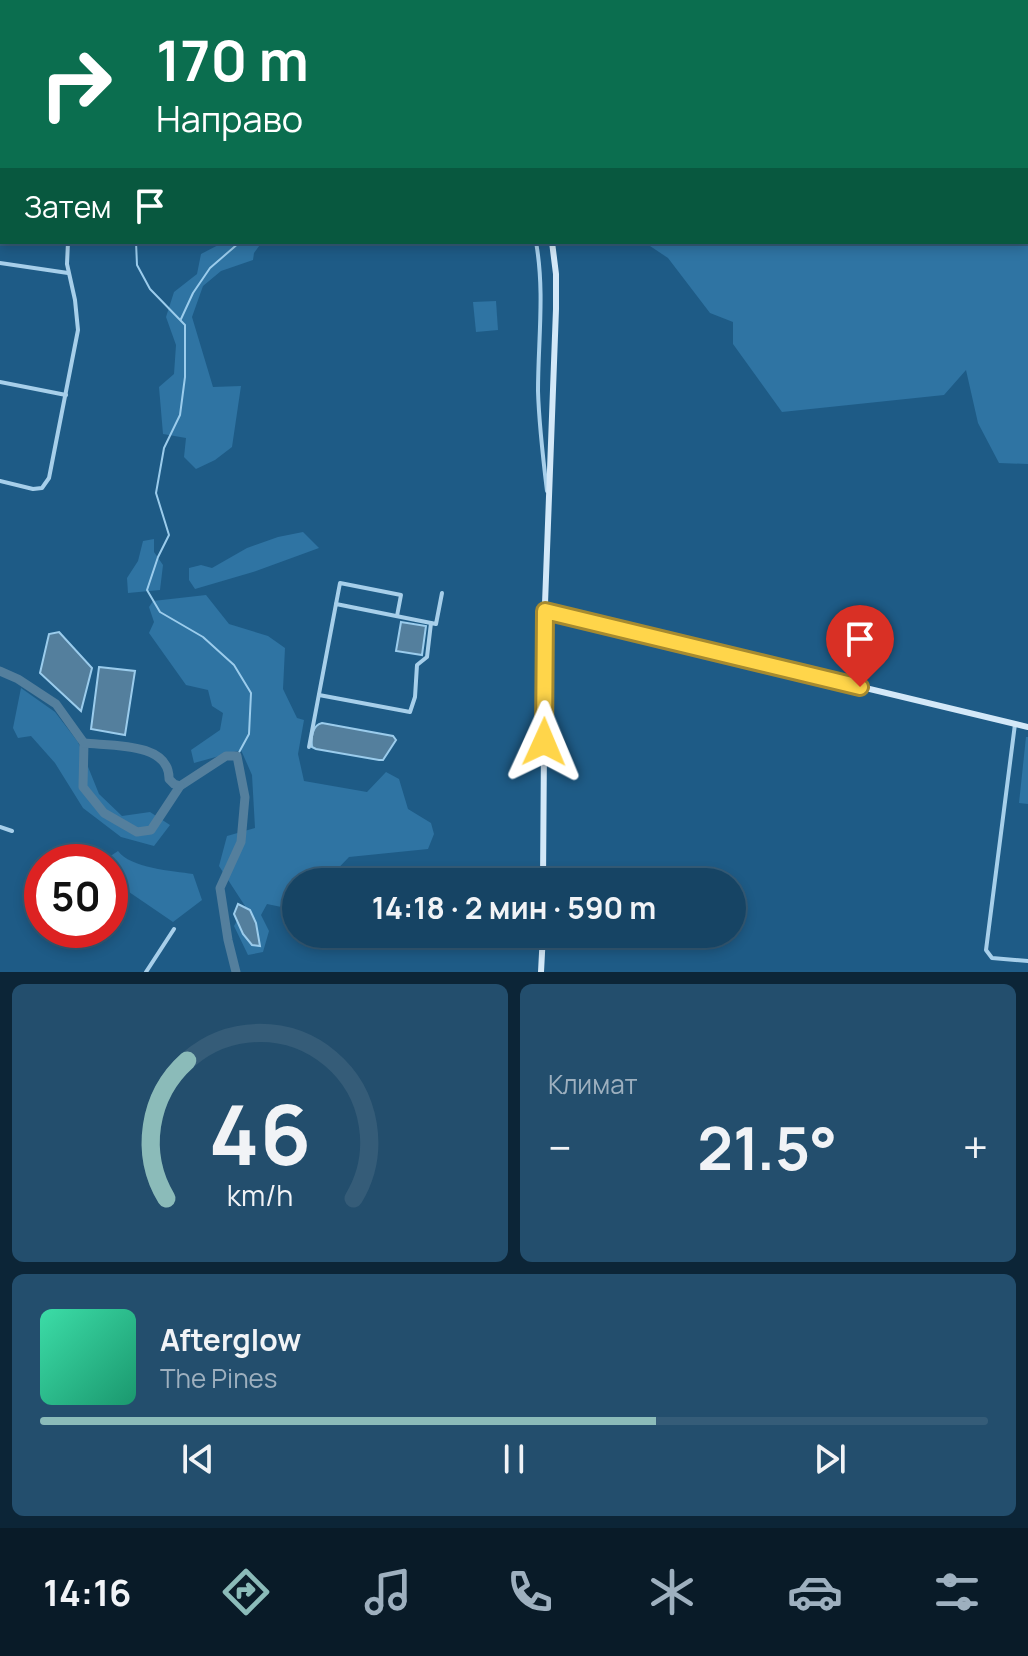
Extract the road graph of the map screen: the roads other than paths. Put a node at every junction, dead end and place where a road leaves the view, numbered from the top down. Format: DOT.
graph roads {
  1 [pos="68,244"];
  2 [pos="536,244"];
  3 [pos="552,244"];
  4 [pos="0,263"];
  5 [pos="68,273"];
  6 [pos="0,382"];
  7 [pos="66,395"];
  8 [pos="0,481"];
  9 [pos="548,506"];
  10 [pos="442,593"];
  11 [pos="336,604"];
  12 [pos="545,611"];
  13 [pos="397,616"];
  14 [pos="431,623"];
  15 [pos="319,695"];
  16 [pos="1015,724"];
  17 [pos="1028,727"];
  18 [pos="309,747"];
  19 [pos="0,827"];
  20 [pos="12,831"];
  21 [pos="543,868"];
  22 [pos="174,929"];
  23 [pos="542,948"];
  24 [pos="1028,961"];
  25 [pos="146,972"];
  26 [pos="541,972"];
  1 -- 5 [label="street"];
  2 -- 9 [label="street"];
  3 -- 9 [label="main road"];
  4 -- 5 [label="street"];
  5 -- 7 [label="street"];
  6 -- 7 [label="street"];
  7 -- 8 [label="street"];
  9 -- 12 [label="main road"];
  10 -- 14 [label="street"];
  11 -- 13 [label="street"];
  11 -- 13 [label="street"];
  11 -- 15 [label="street"];
  12 -- 16 [label="main road"];
  12 -- 21 [label="main road"];
  13 -- 14 [label="street"];
  14 -- 15 [label="street"];
  15 -- 18 [label="street"];
  16 -- 17 [label="main road"];
  16 -- 24 [label="street"];
  19 -- 20 [label="street"];
  22 -- 25 [label="street"];
  23 -- 26 [label="main road"];
}
